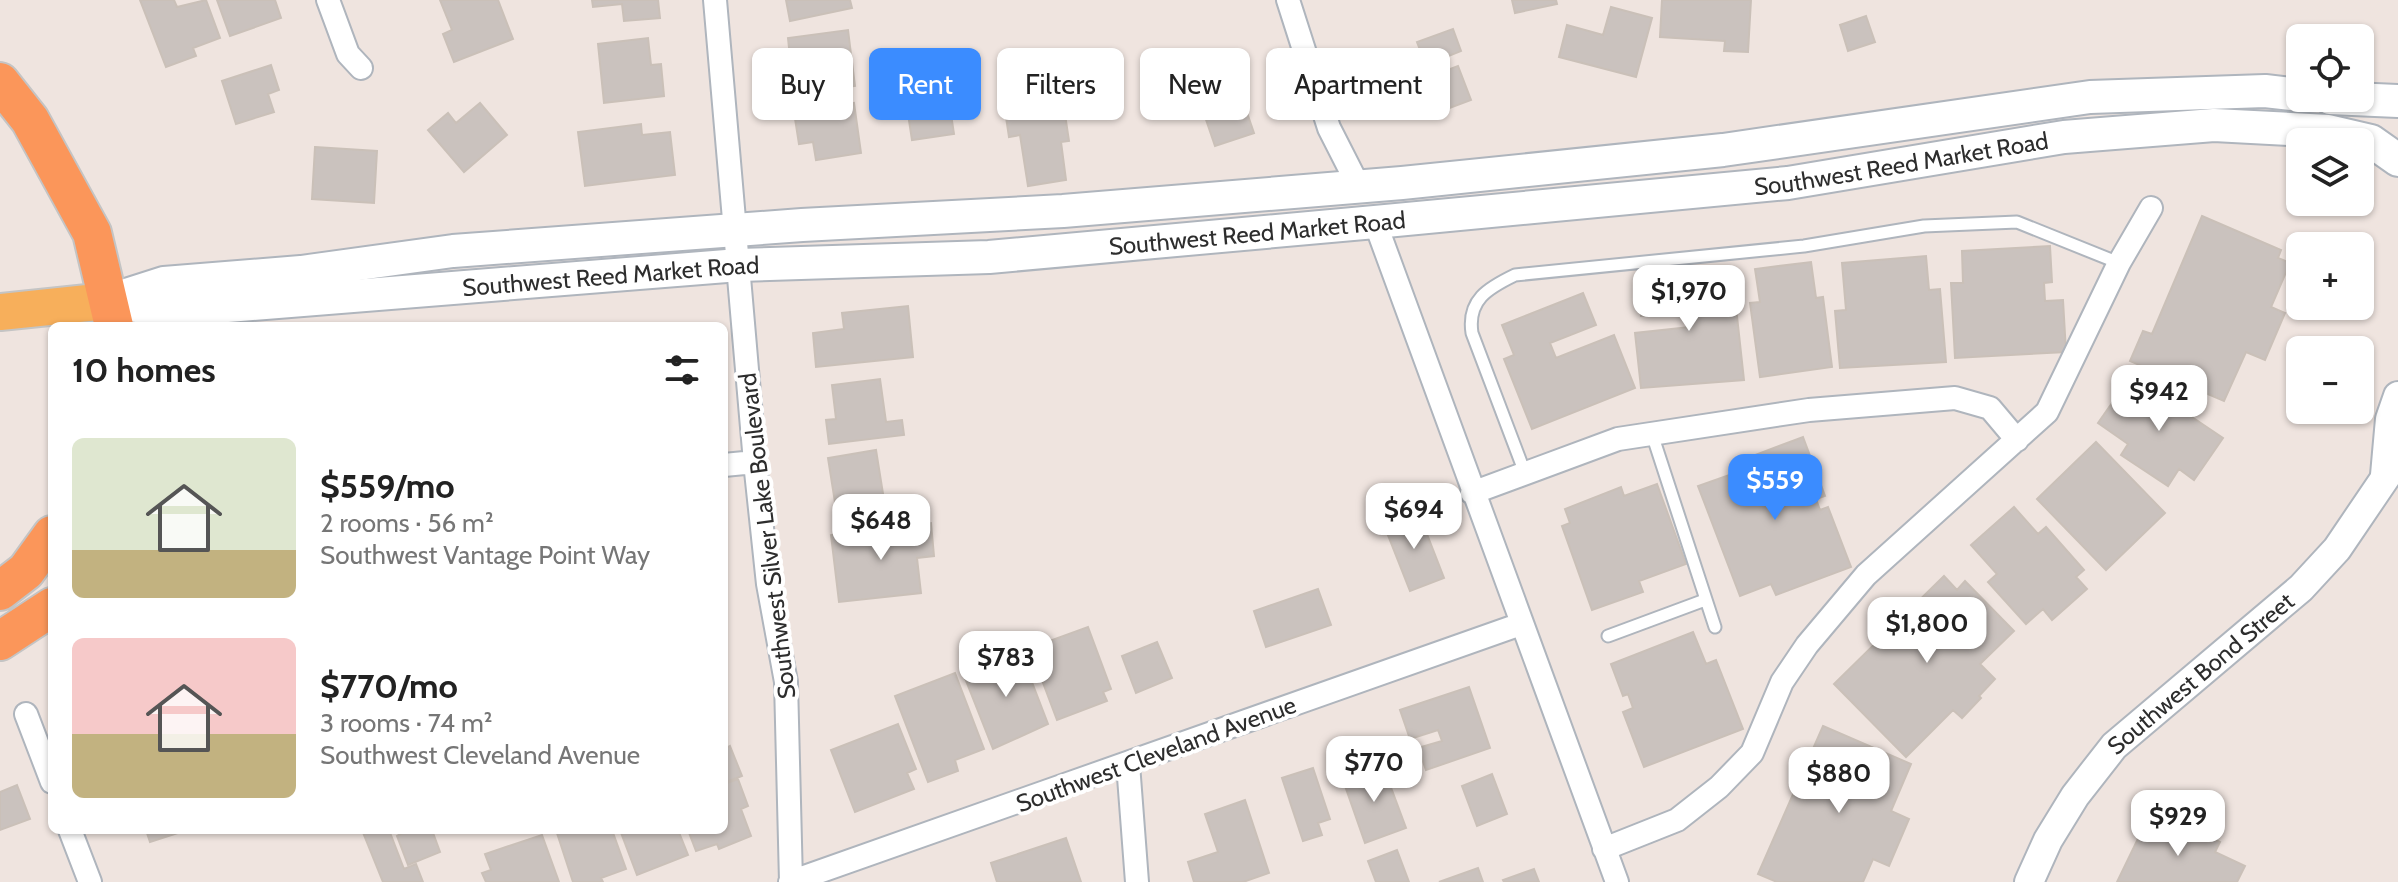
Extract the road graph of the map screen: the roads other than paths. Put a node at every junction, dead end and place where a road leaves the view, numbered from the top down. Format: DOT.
graph roads {
  1 [pos="328,0"];
  2 [pos="715,0"];
  3 [pos="1288,0"];
  4 [pos="361,68"];
  5 [pos="0,82"];
  6 [pos="2286,93"];
  7 [pos="2374,100"];
  8 [pos="2398,101"];
  9 [pos="2398,160"];
  10 [pos="1359,187"];
  11 [pos="2151,208"];
  12 [pos="1375,222"];
  13 [pos="735,230"];
  14 [pos="2119,263"];
  15 [pos="739,265"];
  16 [pos="0,312"];
  17 [pos="106,318"];
  18 [pos="2398,396"];
  19 [pos="1651,433"];
  20 [pos="2017,440"];
  21 [pos="755,462"];
  22 [pos="728,465"];
  23 [pos="2391,467"];
  24 [pos="1525,473"];
  25 [pos="1472,493"];
  26 [pos="48,541"];
  27 [pos="0,591"];
  28 [pos="1705,600"];
  29 [pos="48,610"];
  30 [pos="1521,624"];
  31 [pos="1715,627"];
  32 [pos="1608,636"];
  33 [pos="0,641"];
  34 [pos="26,714"];
  35 [pos="1128,764"];
  36 [pos="48,772"];
  37 [pos="72,834"];
  38 [pos="1604,849"];
  39 [pos="90,882"];
  40 [pos="791,882"];
  41 [pos="1137,882"];
  42 [pos="1617,882"];
  43 [pos="2029,882"];
  1 -- 4 [label="street"];
  2 -- 13 [label="street, Southwest Silver Lake Boulevard"];
  3 -- 10 [label="street"];
  5 -- 17 [label="highway"];
  6 -- 10 [label="main road, Southwest Reed Market Road"];
  7 -- 8 [label="main road"];
  9 -- 12 [label="main road, Southwest Reed Market Road"];
  10 -- 13 [label="main road, Southwest Reed Market Road"];
  11 -- 14 [label="street"];
  12 -- 15 [label="main road, Southwest Reed Market Road"];
  12 -- 25 [label="street"];
  13 -- 15 [label="street, Southwest Silver Lake Boulevard"];
  13 -- 17 [label="main road, Southwest Reed Market Road"];
  14 -- 20 [label="street"];
  14 -- 24 [label="lane"];
  15 -- 17 [label="main road, Southwest Reed Market Road"];
  15 -- 21 [label="street, Southwest Silver Lake Boulevard"];
  16 -- 17 [label="main road, Southwest Reed Market Road"];
  18 -- 23 [label="street, Southwest Bond Street"];
  19 -- 20 [label="street"];
  19 -- 24 [label="street"];
  19 -- 28 [label="lane"];
  20 -- 38 [label="street"];
  21 -- 22 [label="street"];
  21 -- 40 [label="street, Southwest Silver Lake Boulevard"];
  23 -- 43 [label="street, Southwest Bond Street"];
  24 -- 25 [label="street"];
  25 -- 30 [label="street"];
  26 -- 27 [label="highway"];
  28 -- 31 [label="lane"];
  28 -- 32 [label="lane"];
  29 -- 33 [label="highway"];
  30 -- 35 [label="street, Southwest Cleveland Avenue"];
  30 -- 38 [label="street"];
  34 -- 36 [label="street"];
  35 -- 40 [label="street, Southwest Cleveland Avenue"];
  35 -- 41 [label="street"];
  37 -- 39 [label="street"];
  38 -- 42 [label="street"];
}
